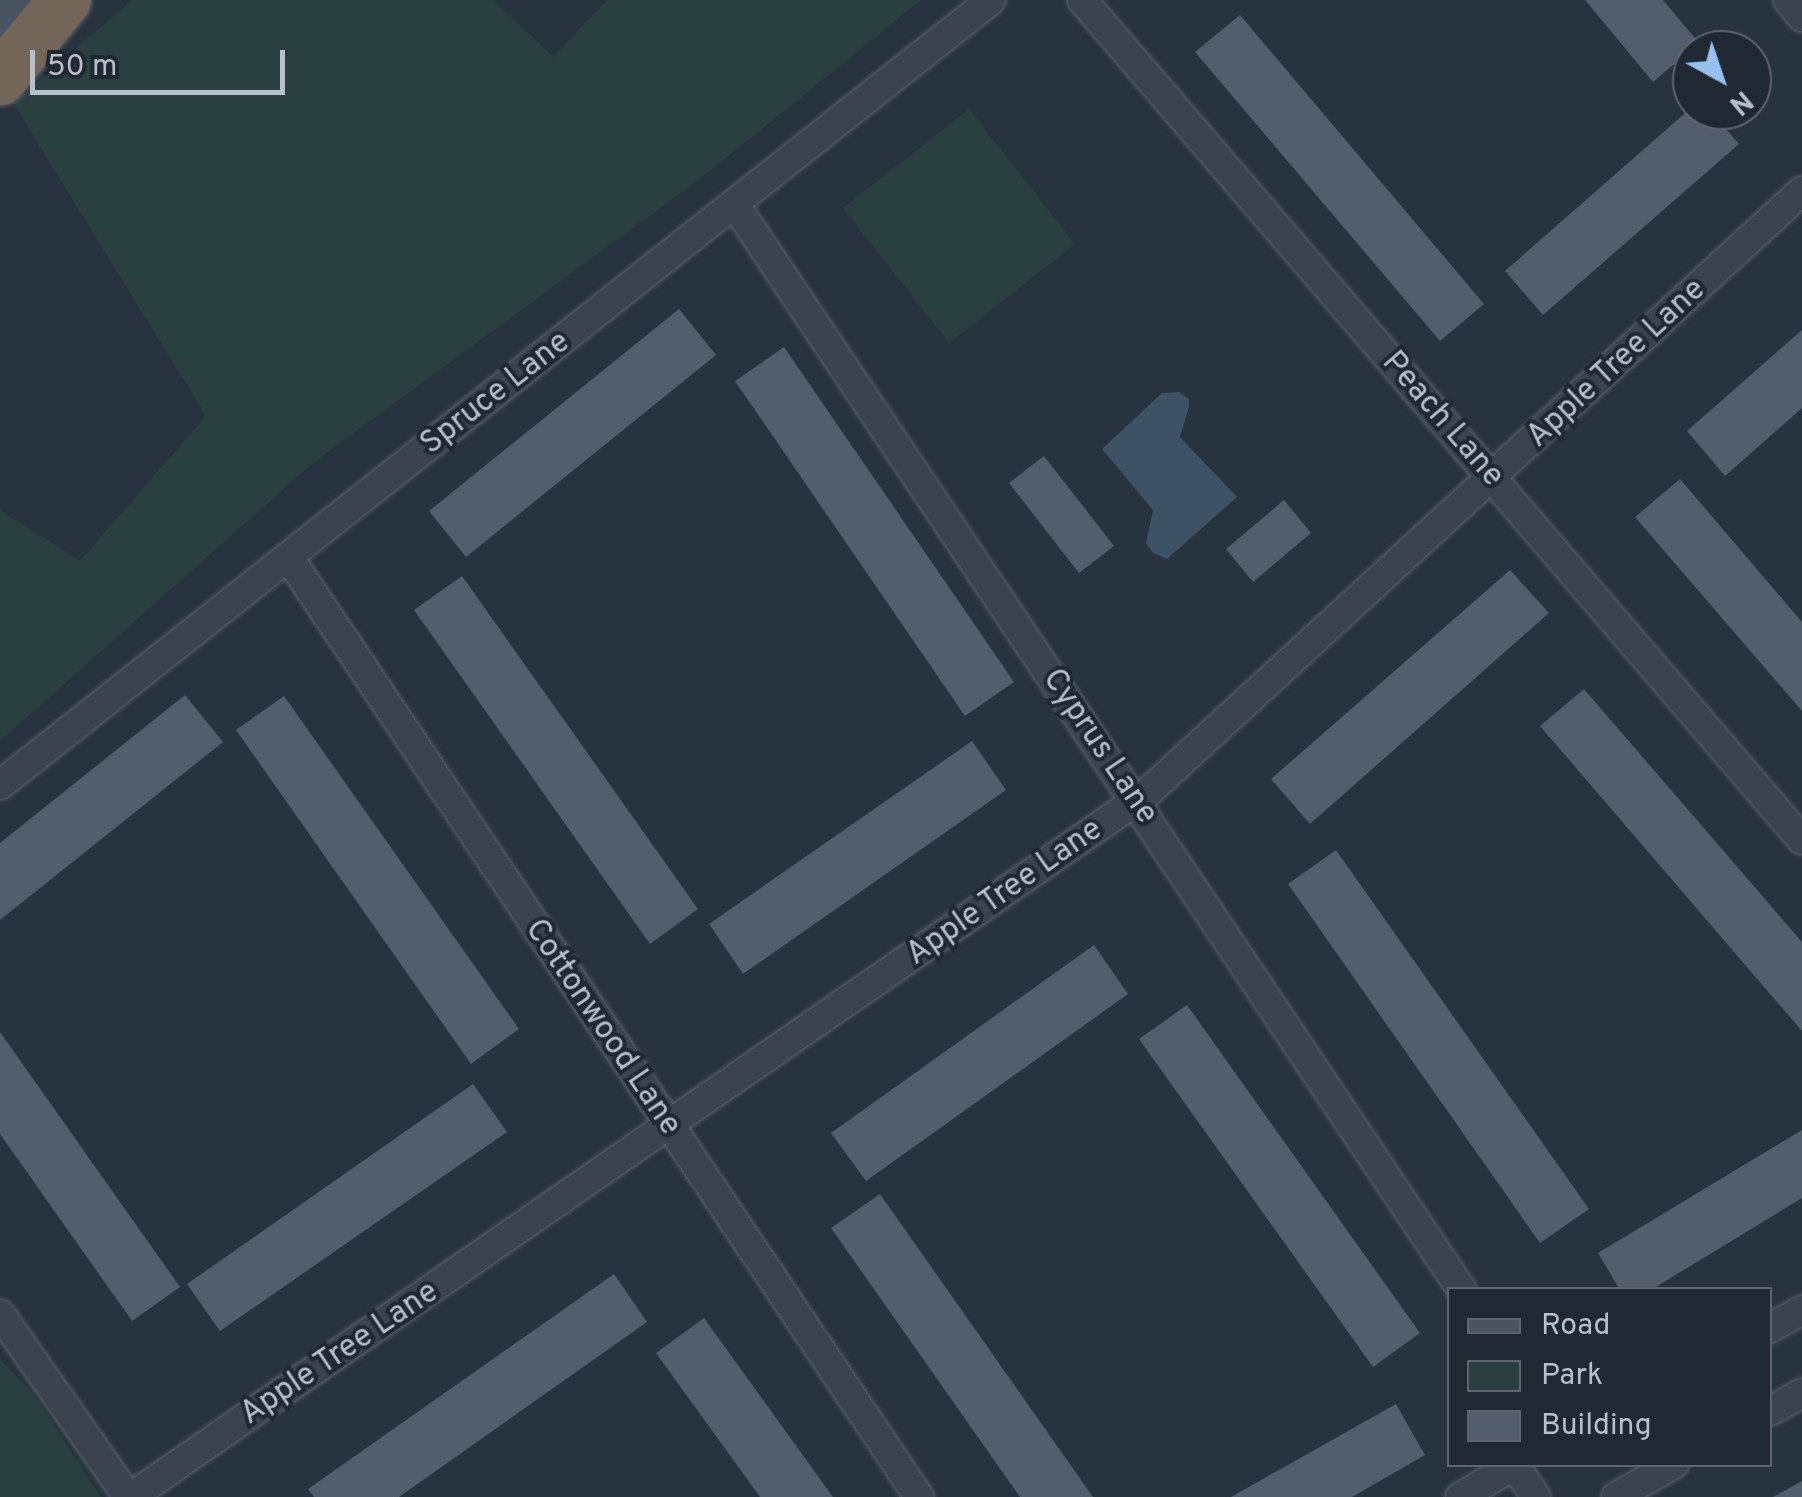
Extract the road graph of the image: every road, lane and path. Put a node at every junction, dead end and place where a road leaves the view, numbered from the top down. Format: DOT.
graph roads {
  1 [pos="16,0"];
  2 [pos="65,0"];
  3 [pos="990,0"];
  4 [pos="1082,0"];
  5 [pos="1788,0"];
  6 [pos="1802,17"];
  7 [pos="0,25"];
  8 [pos="0,79"];
  9 [pos="1802,191"];
  10 [pos="736,205"];
  11 [pos="1493,480"];
  12 [pos="289,558"];
  13 [pos="0,786"];
  14 [pos="1135,802"];
  15 [pos="1802,840"];
  16 [pos="669,1128"];
  17 [pos="1460,1287"];
  18 [pos="1802,1310"];
  19 [pos="0,1314"];
  20 [pos="1772,1327"];
  21 [pos="1802,1393"];
  22 [pos="1772,1410"];
  23 [pos="1512,1467"];
  24 [pos="1517,1467"];
  25 [pos="1669,1467"];
  26 [pos="130,1497"];
  27 [pos="919,1497"];
  28 [pos="1460,1497"];
  29 [pos="1536,1497"];
  30 [pos="1616,1497"];
  1 -- 7 [label="main road"];
  2 -- 8 [label="highway"];
  3 -- 10 [label="street, Spruce Lane"];
  4 -- 11 [label="street, Peach Lane"];
  5 -- 6 [label="street"];
  9 -- 11 [label="street, Apple Tree Lane"];
  10 -- 12 [label="street, Spruce Lane"];
  10 -- 14 [label="street, Cyprus Lane"];
  11 -- 14 [label="street, Apple Tree Lane"];
  11 -- 15 [label="street, Peach Lane"];
  12 -- 13 [label="street, Spruce Lane"];
  12 -- 16 [label="street, Cottonwood Lane"];
  14 -- 16 [label="street, Apple Tree Lane"];
  14 -- 17 [label="street, Cyprus Lane"];
  16 -- 26 [label="street, Apple Tree Lane"];
  16 -- 27 [label="street, Cottonwood Lane"];
  18 -- 20 [label="street"];
  19 -- 26 [label="street"];
  21 -- 22 [label="street"];
  23 -- 28 [label="street"];
  24 -- 29 [label="street"];
  25 -- 30 [label="street"];
}
